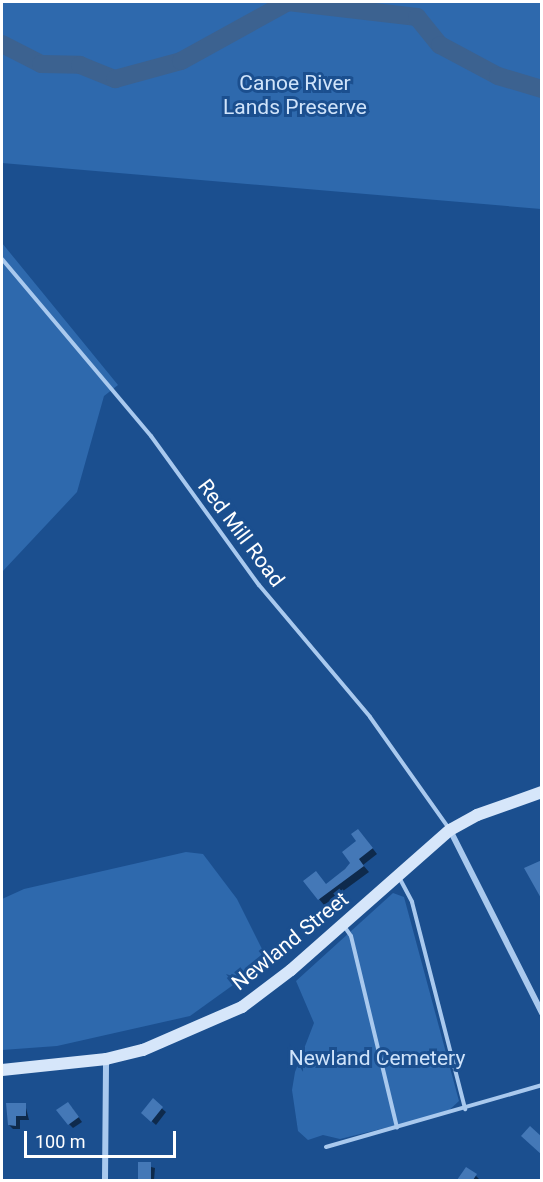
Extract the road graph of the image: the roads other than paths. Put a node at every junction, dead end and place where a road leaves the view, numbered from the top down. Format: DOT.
graph roads {
  1 [pos="2,259"];
  2 [pos="542,792"];
  3 [pos="450,830"];
  4 [pos="397,875"];
  5 [pos="344,925"];
  6 [pos="542,1013"];
  7 [pos="106,1059"];
  8 [pos="2,1071"];
  9 [pos="542,1085"];
  10 [pos="465,1108"];
  11 [pos="397,1128"];
  12 [pos="326,1148"];
  13 [pos="105,1180"];
  1 -- 3 [label="lane, Red Mill Road"];
  2 -- 3 [label="street, Newland Street"];
  3 -- 4 [label="street, Newland Street"];
  3 -- 6 [label="street"];
  4 -- 5 [label="street, Newland Street"];
  4 -- 10 [label="lane"];
  5 -- 7 [label="street, Newland Street"];
  5 -- 11 [label="lane"];
  7 -- 8 [label="street, Newland Street"];
  7 -- 13 [label="street"];
  9 -- 10 [label="lane"];
  10 -- 11 [label="lane"];
  11 -- 12 [label="lane"];
}
